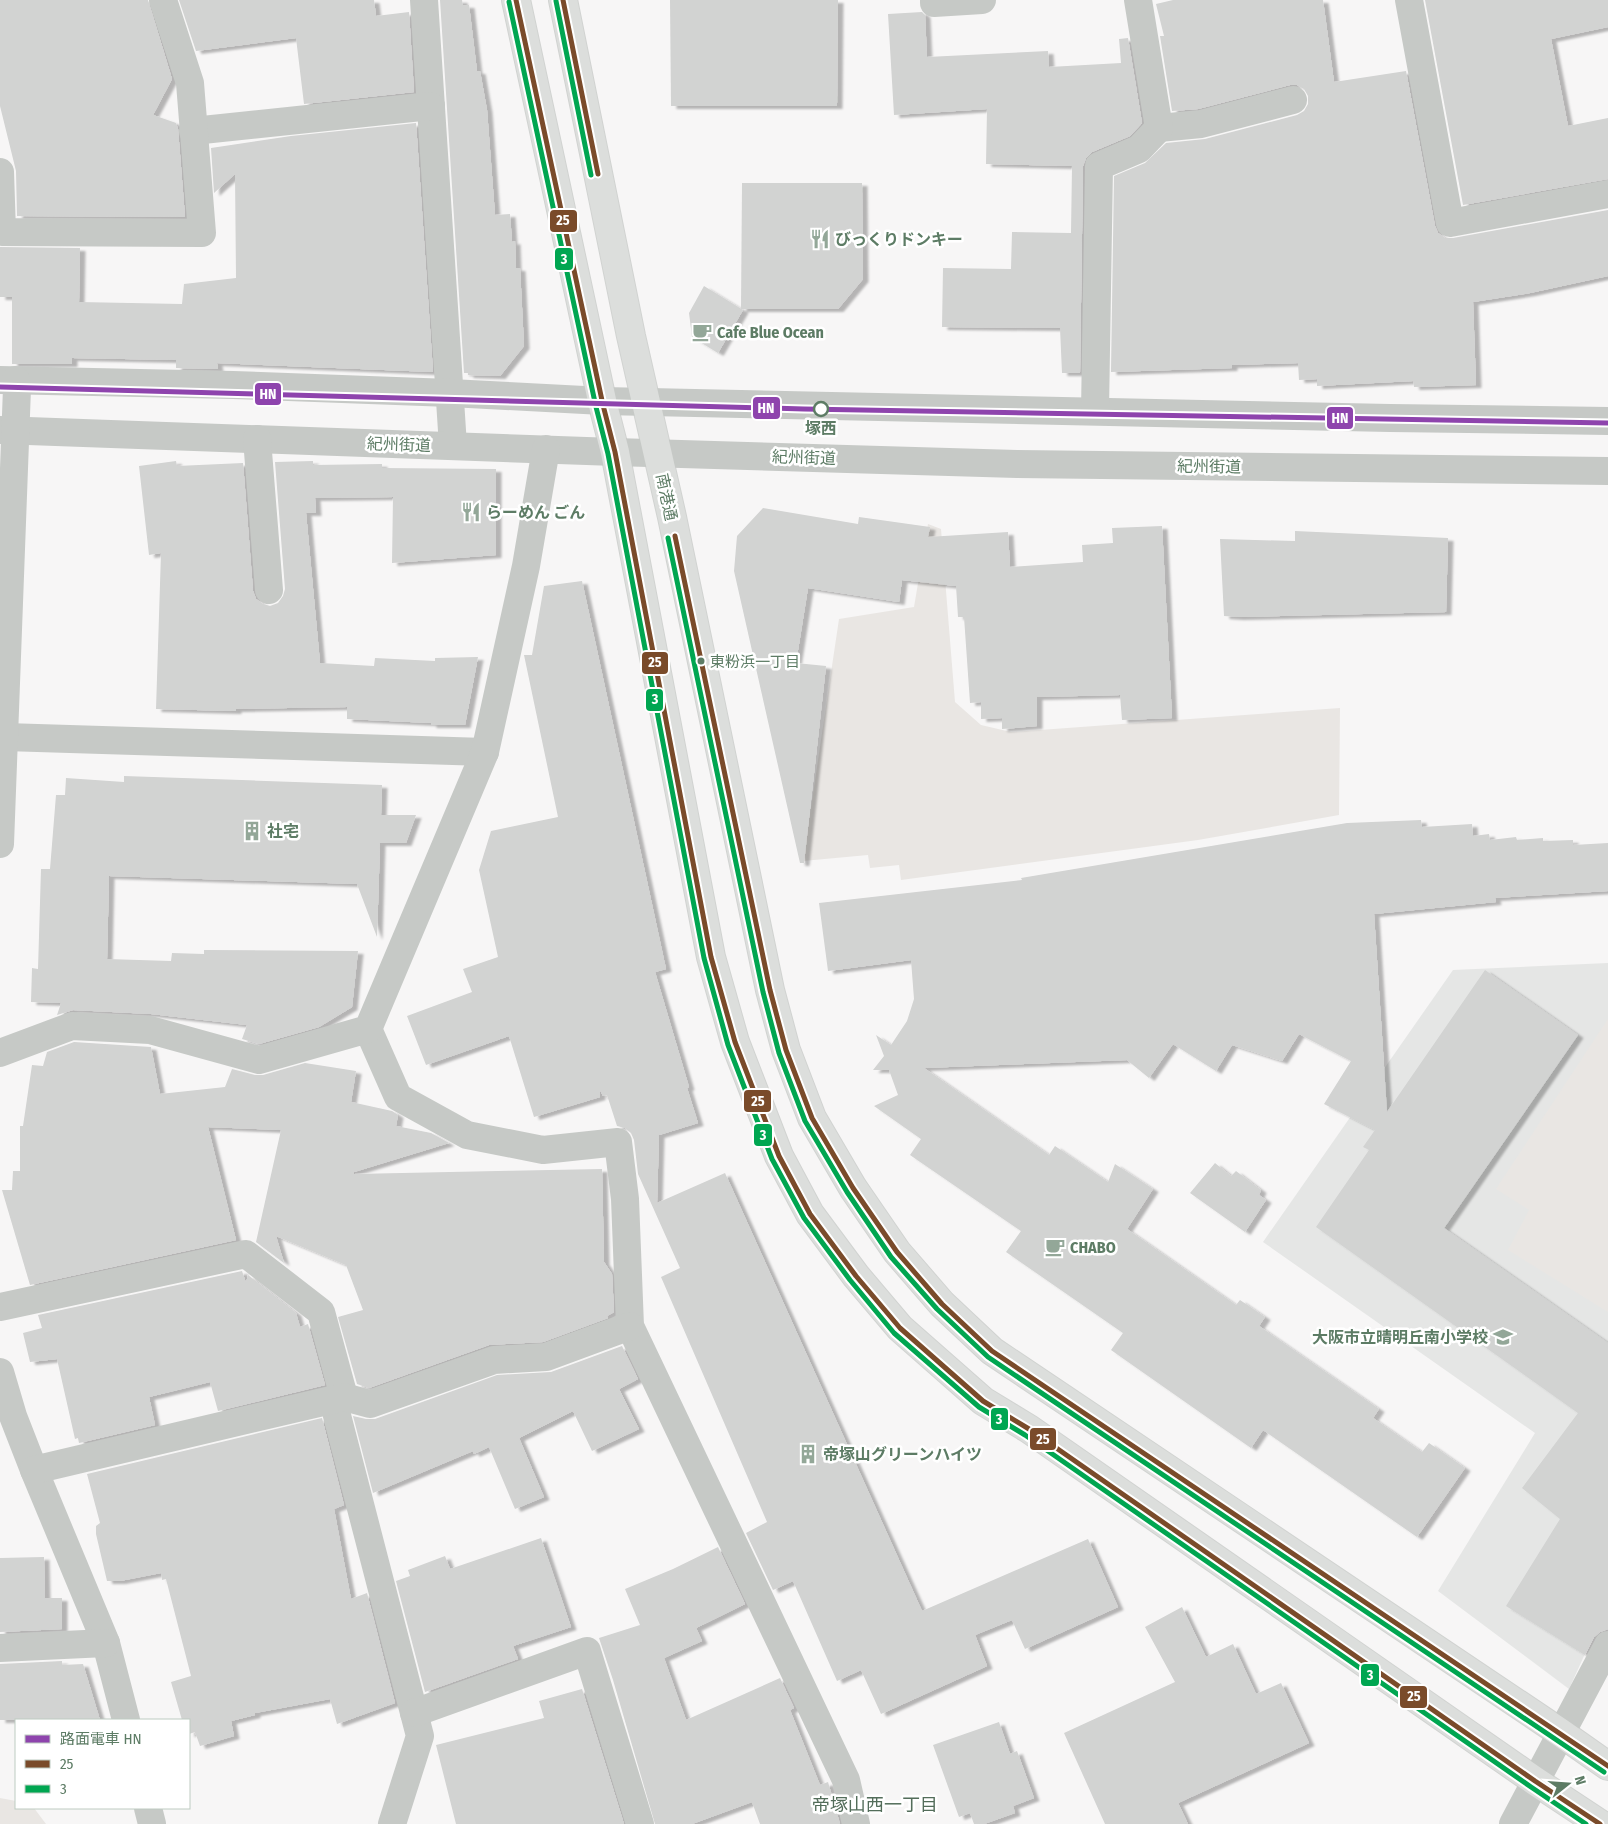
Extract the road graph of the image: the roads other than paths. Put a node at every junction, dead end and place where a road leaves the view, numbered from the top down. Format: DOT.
graph roads {
  1 [pos="163,0"];
  2 [pos="424,0"];
  3 [pos="516,0"];
  4 [pos="563,0"];
  5 [pos="934,0"];
  6 [pos="982,0"];
  7 [pos="1138,0"];
  8 [pos="1409,0"];
  9 [pos="1293,100"];
  10 [pos="432,106"];
  11 [pos="1160,128"];
  12 [pos="193,132"];
  13 [pos="0,172"];
  14 [pos="1608,194"];
  15 [pos="8,380"];
  16 [pos="450,393"];
  17 [pos="603,401"];
  18 [pos="644,401"];
  19 [pos="1095,411"];
  20 [pos="1608,421"];
  21 [pos="8,430"];
  22 [pos="257,439"];
  23 [pos="453,446"];
  24 [pos="546,449"];
  25 [pos="615,452"];
  26 [pos="658,453"];
  27 [pos="1608,470"];
  28 [pos="269,590"];
  29 [pos="3,729"];
  30 [pos="485,752"];
  31 [pos="0,844"];
  32 [pos="368,1030"];
  33 [pos="0,1053"];
  34 [pos="0,1307"];
  35 [pos="630,1326"];
  36 [pos="0,1372"];
  37 [pos="339,1399"];
  38 [pos="34,1470"];
  39 [pos="106,1643"];
  40 [pos="1608,1645"];
  41 [pos="0,1648"];
  42 [pos="1598,1689"];
  43 [pos="414,1713"];
  44 [pos="126,1719"];
  45 [pos="1562,1733"];
  46 [pos="1608,1766"];
  47 [pos="1536,1781"];
  48 [pos="148,1809"];
  49 [pos="152,1824"];
  50 [pos="392,1824"];
  51 [pos="640,1824"];
  52 [pos="856,1824"];
  53 [pos="1513,1824"];
  54 [pos="1600,1824"];
  1 -- 12 [label="street"];
  2 -- 10 [label="street"];
  3 -- 17 [label="main road"];
  4 -- 18 [label="main road, 南港通"];
  5 -- 6 [label="street"];
  7 -- 11 [label="street"];
  8 -- 14 [label="street"];
  9 -- 11 [label="street"];
  10 -- 12 [label="street"];
  10 -- 16 [label="street"];
  11 -- 19 [label="street"];
  12 -- 13 [label="street"];
  15 -- 16 [label="street"];
  15 -- 21 [label="street"];
  16 -- 17 [label="street"];
  16 -- 23 [label="street"];
  17 -- 18 [label="street"];
  17 -- 25 [label="main road"];
  18 -- 19 [label="street"];
  18 -- 26 [label="main road, 南港通"];
  19 -- 20 [label="street"];
  21 -- 22 [label="street, 紀州街道"];
  21 -- 29 [label="street"];
  22 -- 23 [label="street, 紀州街道"];
  22 -- 28 [label="street"];
  23 -- 24 [label="street, 紀州街道"];
  24 -- 25 [label="street, 紀州街道"];
  24 -- 30 [label="street"];
  25 -- 26 [label="street, 紀州街道"];
  25 -- 47 [label="main road"];
  26 -- 27 [label="street, 紀州街道"];
  26 -- 45 [label="main road, 南港通"];
  29 -- 30 [label="street"];
  29 -- 31 [label="street"];
  30 -- 32 [label="street"];
  32 -- 33 [label="street"];
  32 -- 35 [label="street"];
  34 -- 37 [label="street"];
  35 -- 37 [label="street"];
  35 -- 52 [label="street"];
  36 -- 38 [label="street"];
  37 -- 38 [label="street"];
  37 -- 43 [label="street"];
  38 -- 39 [label="street"];
  39 -- 41 [label="street"];
  39 -- 44 [label="street"];
  40 -- 42 [label="street"];
  42 -- 45 [label="street"];
  43 -- 50 [label="street"];
  43 -- 51 [label="street"];
  45 -- 46 [label="main road, 南港通"];
  45 -- 47 [label="street"];
  47 -- 53 [label="street"];
  47 -- 54 [label="main road"];
  48 -- 49 [label="street"];
}
